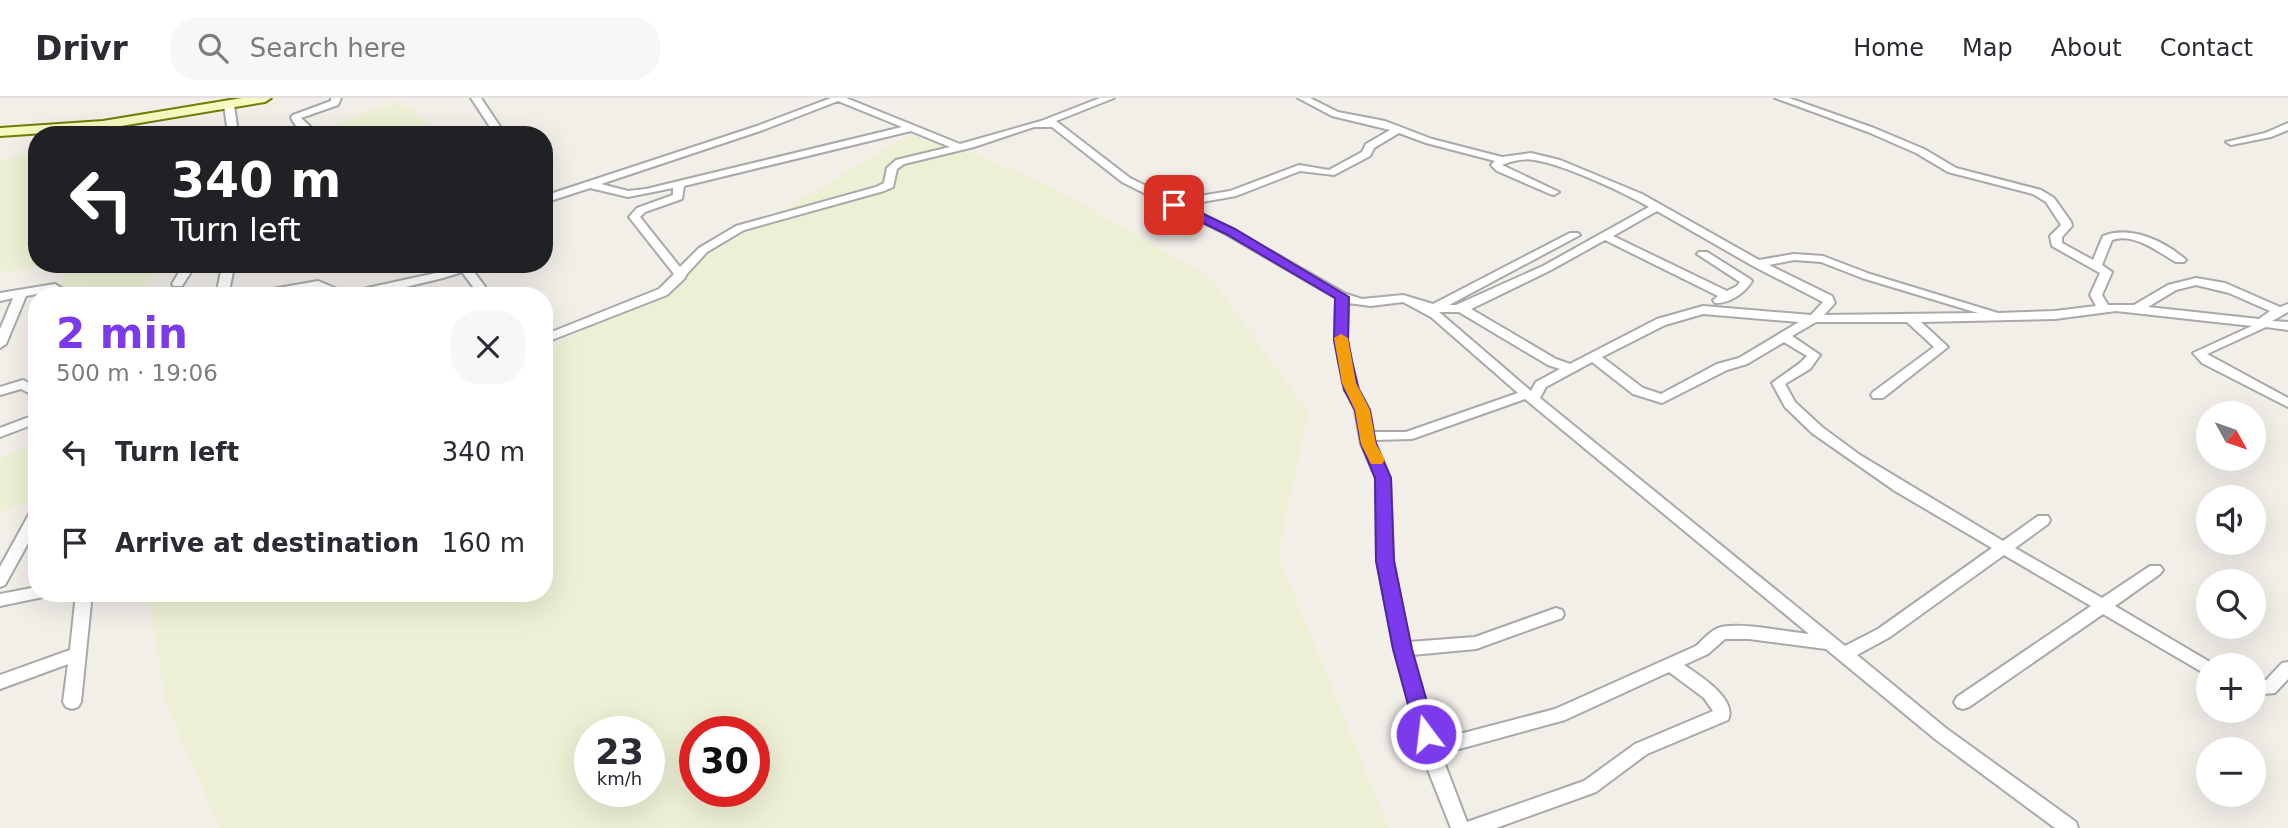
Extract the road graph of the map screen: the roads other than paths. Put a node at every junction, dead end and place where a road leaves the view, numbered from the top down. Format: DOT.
graph roads {
  1 [pos="265,98"];
  2 [pos="336,98"];
  3 [pos="476,98"];
  4 [pos="839,98"];
  5 [pos="1109,98"];
  6 [pos="1303,98"];
  7 [pos="1780,98"];
  8 [pos="235,100"];
  9 [pos="1043,123"];
  10 [pos="75,126"];
  11 [pos="233,126"];
  12 [pos="302,126"];
  13 [pos="495,126"];
  14 [pos="2288,126"];
  15 [pos="28,128"];
  16 [pos="911,128"];
  17 [pos="1398,129"];
  18 [pos="0,130"];
  19 [pos="2231,142"];
  20 [pos="962,147"];
  21 [pos="1503,160"];
  22 [pos="590,185"];
  23 [pos="679,185"];
  24 [pos="1554,192"];
  25 [pos="553,197"];
  26 [pos="1172,204"];
  27 [pos="1657,206"];
  28 [pos="1574,235"];
  29 [pos="1605,236"];
  30 [pos="1703,254"];
  31 [pos="2180,260"];
  32 [pos="1757,264"];
  33 [pos="2097,264"];
  34 [pos="185,273"];
  35 [pos="441,273"];
  36 [pos="681,276"];
  37 [pos="178,284"];
  38 [pos="390,287"];
  39 [pos="28,293"];
  40 [pos="22,294"];
  41 [pos="1727,296"];
  42 [pos="0,297"];
  43 [pos="1342,297"];
  44 [pos="1422,307"];
  45 [pos="1436,307"];
  46 [pos="2103,307"];
  47 [pos="1461,308"];
  48 [pos="2136,309"];
  49 [pos="2284,309"];
  50 [pos="1708,310"];
  51 [pos="2004,317"];
  52 [pos="1814,318"];
  53 [pos="1911,319"];
  54 [pos="2264,322"];
  55 [pos="2288,326"];
  56 [pos="553,336"];
  57 [pos="1784,337"];
  58 [pos="0,344"];
  59 [pos="1594,357"];
  60 [pos="1570,368"];
  61 [pos="28,387"];
  62 [pos="0,391"];
  63 [pos="1878,395"];
  64 [pos="1531,396"];
  65 [pos="2288,403"];
  66 [pos="28,422"];
  67 [pos="0,433"];
  68 [pos="1367,436"];
  69 [pos="2043,520"];
  70 [pos="28,530"];
  71 [pos="2003,547"];
  72 [pos="2155,570"];
  73 [pos="0,581"];
  74 [pos="28,595"];
  75 [pos="0,600"];
  76 [pos="83,602"];
  77 [pos="2103,606"];
  78 [pos="1556,614"];
  79 [pos="1402,649"];
  80 [pos="1840,649"];
  81 [pos="77,654"];
  82 [pos="2196,660"];
  83 [pos="1670,664"];
  84 [pos="2288,668"];
  85 [pos="0,682"];
  86 [pos="2266,688"];
  87 [pos="72,702"];
  88 [pos="1963,702"];
  89 [pos="1430,749"];
  90 [pos="1460,828"];
  91 [pos="1473,828"];
  92 [pos="2069,828"];
  1 -- 8 [label="main road"];
  2 -- 12 [label="street"];
  3 -- 13 [label="street"];
  4 -- 16 [label="street"];
  4 -- 22 [label="street"];
  5 -- 9 [label="street"];
  6 -- 17 [label="street"];
  7 -- 33 [label="street"];
  8 -- 10 [label="main road"];
  8 -- 11 [label="street"];
  9 -- 20 [label="street"];
  9 -- 26 [label="street"];
  14 -- 19 [label="street"];
  15 -- 18 [label="main road"];
  16 -- 20 [label="street"];
  16 -- 23 [label="street"];
  17 -- 21 [label="street"];
  17 -- 26 [label="street"];
  20 -- 36 [label="street"];
  21 -- 24 [label="street"];
  21 -- 27 [label="street"];
  22 -- 23 [label="street"];
  22 -- 25 [label="street"];
  23 -- 36 [label="street"];
  26 -- 43 [label="street"];
  27 -- 29 [label="street"];
  27 -- 32 [label="street"];
  28 -- 45 [label="street"];
  29 -- 41 [label="street"];
  29 -- 47 [label="street"];
  30 -- 41 [label="street"];
  31 -- 33 [label="street"];
  32 -- 51 [label="street"];
  32 -- 52 [label="street"];
  33 -- 46 [label="street"];
  34 -- 37 [label="street"];
  35 -- 38 [label="street"];
  36 -- 56 [label="street"];
  39 -- 40 [label="street"];
  40 -- 42 [label="street"];
  40 -- 58 [label="street"];
  41 -- 50 [label="street"];
  43 -- 44 [label="street"];
  43 -- 68 [label="street"];
  44 -- 45 [label="street"];
  44 -- 64 [label="street"];
  45 -- 47 [label="street"];
  46 -- 48 [label="street"];
  46 -- 51 [label="street"];
  47 -- 60 [label="street"];
  48 -- 49 [label="street"];
  48 -- 54 [label="street"];
  49 -- 54 [label="street"];
  50 -- 52 [label="street"];
  50 -- 59 [label="street"];
  51 -- 53 [label="street"];
  52 -- 53 [label="street"];
  52 -- 57 [label="street"];
  53 -- 63 [label="street"];
  54 -- 55 [label="street"];
  54 -- 65 [label="street"];
  57 -- 59 [label="street"];
  57 -- 71 [label="street"];
  59 -- 60 [label="street"];
  60 -- 64 [label="street"];
  61 -- 62 [label="street"];
  64 -- 68 [label="street"];
  64 -- 80 [label="street"];
  66 -- 67 [label="street"];
  68 -- 79 [label="street"];
  69 -- 71 [label="street"];
  70 -- 73 [label="street"];
  71 -- 77 [label="street"];
  71 -- 80 [label="street"];
  72 -- 77 [label="street"];
  74 -- 75 [label="street"];
  76 -- 81 [label="street"];
  77 -- 82 [label="street"];
  77 -- 88 [label="street"];
  78 -- 79 [label="street"];
  79 -- 89 [label="street"];
  80 -- 83 [label="street"];
  80 -- 92 [label="street"];
  81 -- 85 [label="street"];
  81 -- 87 [label="street"];
  83 -- 89 [label="street"];
  83 -- 91 [label="street"];
  84 -- 86 [label="street"];
  89 -- 90 [label="street"];
}
